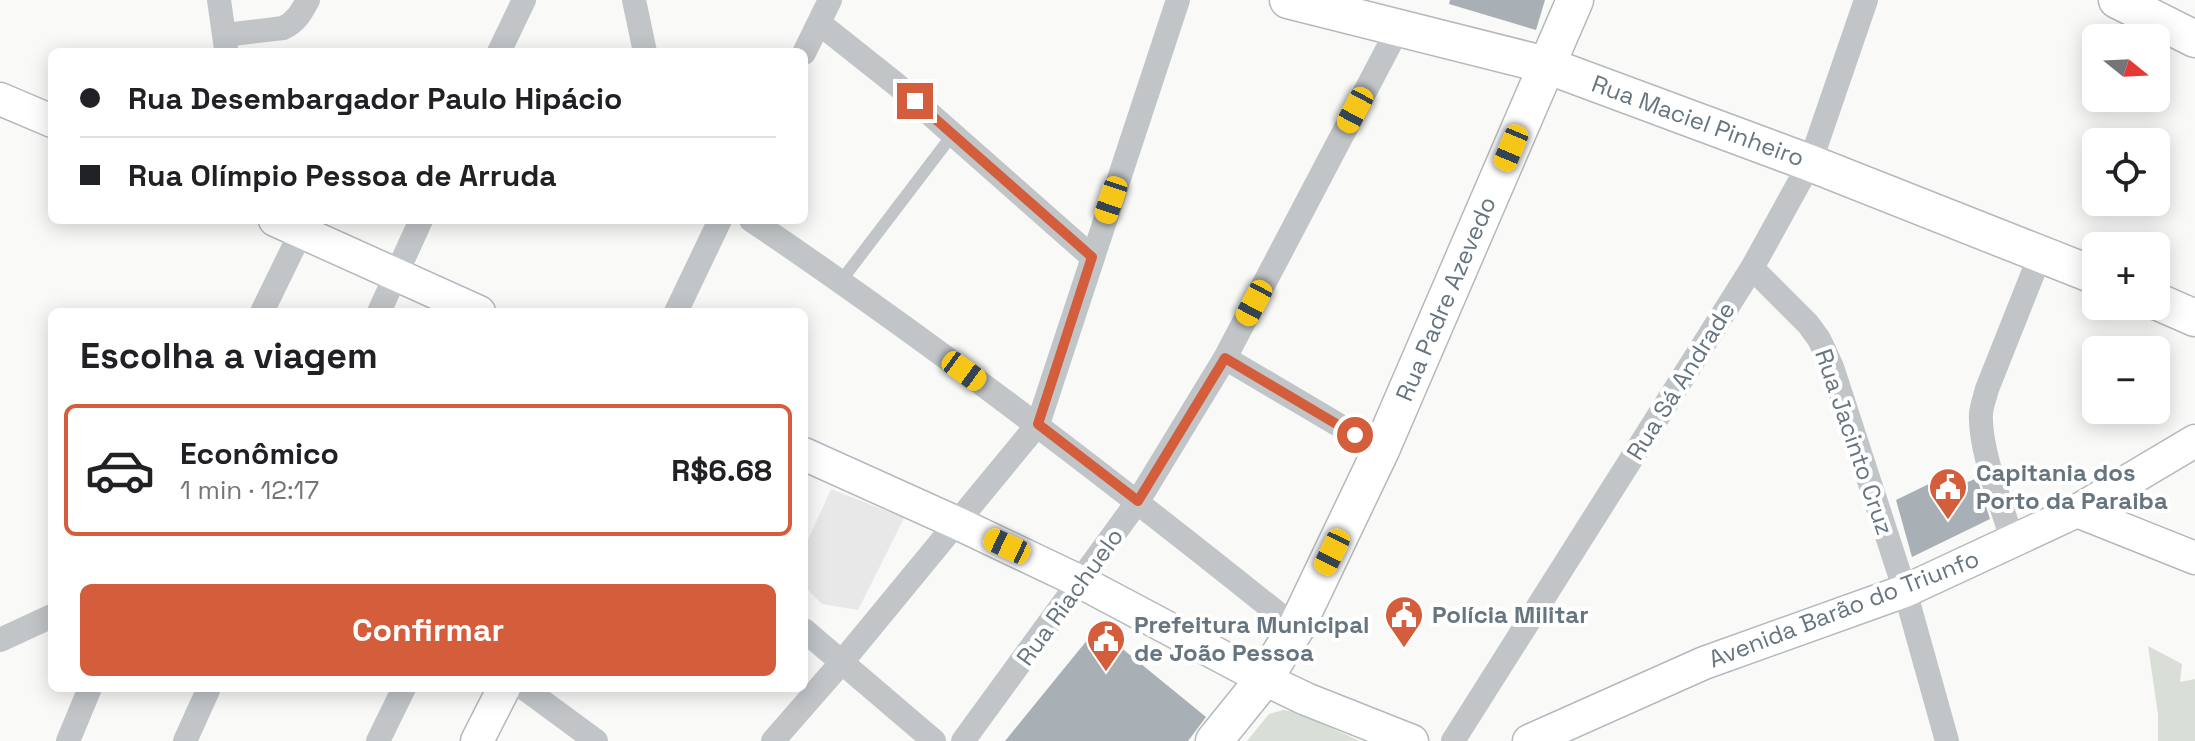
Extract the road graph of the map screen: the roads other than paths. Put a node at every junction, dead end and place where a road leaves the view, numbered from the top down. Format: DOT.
graph roads {
  1 [pos="219,0"];
  2 [pos="308,0"];
  3 [pos="524,0"];
  4 [pos="634,0"];
  5 [pos="830,0"];
  6 [pos="1178,0"];
  7 [pos="1288,0"];
  8 [pos="1575,0"];
  9 [pos="1866,0"];
  10 [pos="2117,0"];
  11 [pos="1383,15"];
  12 [pos="819,23"];
  13 [pos="2195,39"];
  14 [pos="225,44"];
  15 [pos="501,48"];
  16 [pos="644,48"];
  17 [pos="806,48"];
  18 [pos="1546,65"];
  19 [pos="0,99"];
  20 [pos="48,119"];
  21 [pos="953,134"];
  22 [pos="1810,163"];
  23 [pos="419,224"];
  24 [pos="718,224"];
  25 [pos="757,224"];
  26 [pos="288,226"];
  27 [pos="2041,253"];
  28 [pos="1092,257"];
  29 [pos="1752,268"];
  30 [pos="2082,270"];
  31 [pos="396,274"];
  32 [pos="841,281"];
  33 [pos="2170,307"];
  34 [pos="263,308"];
  35 [pos="381,308"];
  36 [pos="470,308"];
  37 [pos="678,308"];
  38 [pos="2195,318"];
  39 [pos="1225,358"];
  40 [pos="1038,424"];
  41 [pos="2195,441"];
  42 [pos="1381,450"];
  43 [pos="808,456"];
  44 [pos="1138,501"];
  45 [pos="2077,511"];
  46 [pos="957,523"];
  47 [pos="2013,542"];
  48 [pos="2195,558"];
  49 [pos="1081,582"];
  50 [pos="1905,591"];
  51 [pos="48,618"];
  52 [pos="1296,628"];
  53 [pos="808,633"];
  54 [pos="0,640"];
  55 [pos="842,662"];
  56 [pos="1264,679"];
  57 [pos="88,692"];
  58 [pos="207,692"];
  59 [pos="402,692"];
  60 [pos="502,692"];
  61 [pos="529,692"];
  62 [pos="68,741"];
  63 [pos="185,741"];
  64 [pos="378,741"];
  65 [pos="477,741"];
  66 [pos="596,741"];
  67 [pos="773,741"];
  68 [pos="934,741"];
  69 [pos="963,741"];
  70 [pos="1214,741"];
  71 [pos="1412,741"];
  72 [pos="1453,741"];
  73 [pos="1529,741"];
  74 [pos="1947,741"];
  1 -- 14 [label="street"];
  2 -- 14 [label="street"];
  3 -- 15 [label="street"];
  4 -- 16 [label="street"];
  5 -- 12 [label="street"];
  6 -- 28 [label="street"];
  7 -- 11 [label="main road, Rua Maciel Pinheiro"];
  8 -- 18 [label="main road, Rua Padre Azevedo"];
  9 -- 22 [label="street, Rua Sá Andrade"];
  10 -- 13 [label="main road"];
  11 -- 18 [label="main road, Rua Maciel Pinheiro"];
  11 -- 39 [label="street, Rua Riachuelo"];
  12 -- 17 [label="street"];
  12 -- 21 [label="street"];
  18 -- 22 [label="main road, Rua Maciel Pinheiro"];
  18 -- 42 [label="main road, Rua Padre Azevedo"];
  19 -- 20 [label="main road"];
  21 -- 28 [label="street"];
  21 -- 32 [label="lane"];
  22 -- 27 [label="main road, Rua Maciel Pinheiro"];
  22 -- 29 [label="street, Rua Sá Andrade"];
  23 -- 31 [label="street"];
  24 -- 37 [label="street"];
  25 -- 32 [label="street"];
  26 -- 31 [label="main road"];
  26 -- 34 [label="street"];
  27 -- 30 [label="main road, Rua Maciel Pinheiro"];
  27 -- 47 [label="street"];
  28 -- 40 [label="street"];
  29 -- 50 [label="street, Rua Jacinto Cruz"];
  29 -- 72 [label="street, Rua Sá Andrade"];
  31 -- 35 [label="street"];
  31 -- 36 [label="main road"];
  32 -- 40 [label="street"];
  33 -- 38 [label="main road"];
  39 -- 42 [label="street"];
  39 -- 44 [label="street, Rua Riachuelo"];
  40 -- 44 [label="street"];
  40 -- 46 [label="street"];
  41 -- 45 [label="main road, Avenida Barão do Triunfo"];
  42 -- 52 [label="main road, Rua Padre Azevedo"];
  43 -- 46 [label="main road"];
  44 -- 49 [label="street, Rua Riachuelo"];
  44 -- 52 [label="street"];
  45 -- 47 [label="main road, Avenida Barão do Triunfo"];
  45 -- 48 [label="main road"];
  46 -- 49 [label="main road"];
  46 -- 55 [label="street"];
  47 -- 50 [label="main road, Avenida Barão do Triunfo"];
  49 -- 56 [label="main road"];
  49 -- 69 [label="street, Rua Riachuelo"];
  50 -- 73 [label="main road, Avenida Barão do Triunfo"];
  50 -- 74 [label="street, Rua Jacinto Cruz"];
  51 -- 54 [label="street"];
  52 -- 56 [label="main road, Rua Padre Azevedo"];
  53 -- 55 [label="street"];
  55 -- 67 [label="street"];
  55 -- 68 [label="street"];
  56 -- 70 [label="main road, Rua Padre Azevedo"];
  56 -- 71 [label="main road"];
  57 -- 62 [label="street"];
  58 -- 63 [label="street"];
  59 -- 64 [label="street"];
  60 -- 65 [label="main road"];
  61 -- 66 [label="street"];
}
